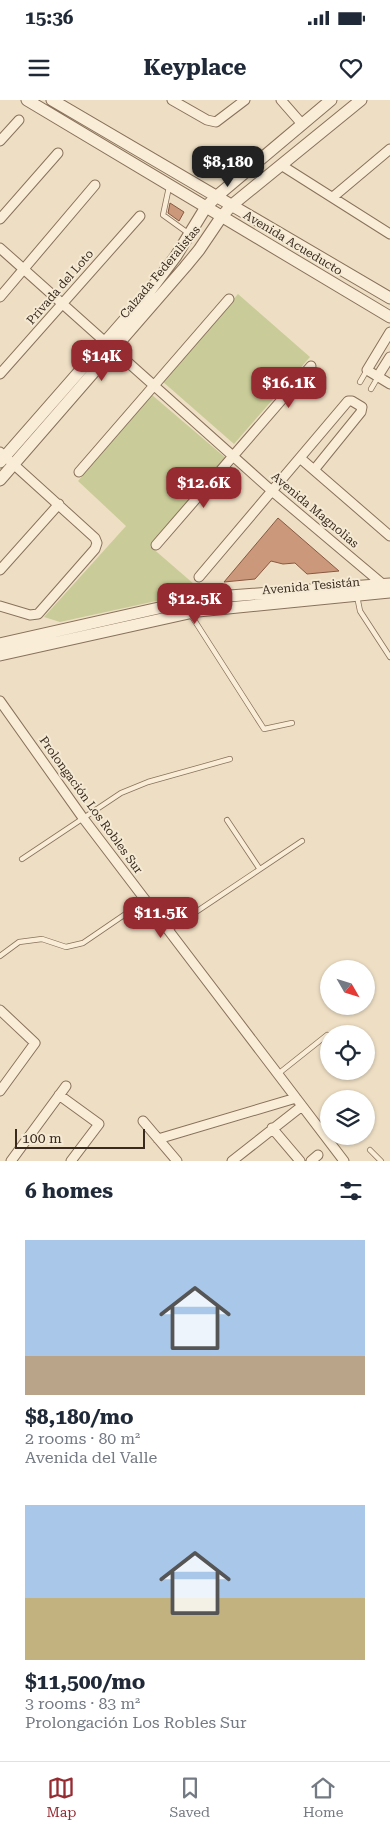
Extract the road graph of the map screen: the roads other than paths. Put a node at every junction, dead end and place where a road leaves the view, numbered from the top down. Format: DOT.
graph roads {
  1 [pos="27,100"];
  2 [pos="52,100"];
  3 [pos="172,100"];
  4 [pos="245,100"];
  5 [pos="281,100"];
  6 [pos="331,100"];
  7 [pos="361,100"];
  8 [pos="19,120"];
  9 [pos="302,124"];
  10 [pos="0,141"];
  11 [pos="390,149"];
  12 [pos="58,153"];
  13 [pos="281,165"];
  14 [pos="169,185"];
  15 [pos="95,186"];
  16 [pos="217,196"];
  17 [pos="333,197"];
  18 [pos="232,205"];
  19 [pos="206,207"];
  20 [pos="140,216"];
  21 [pos="222,216"];
  22 [pos="0,219"];
  23 [pos="390,233"];
  24 [pos="188,238"];
  25 [pos="0,248"];
  26 [pos="199,250"];
  27 [pos="23,269"];
  28 [pos="153,295"];
  29 [pos="0,297"];
  30 [pos="390,298"];
  31 [pos="228,299"];
  32 [pos="62,303"];
  33 [pos="390,317"];
  34 [pos="390,332"];
  35 [pos="109,345"];
  36 [pos="390,357"];
  37 [pos="311,366"];
  38 [pos="367,370"];
  39 [pos="0,374"];
  40 [pos="378,376"];
  41 [pos="360,382"];
  42 [pos="390,384"];
  43 [pos="154,385"];
  44 [pos="371,389"];
  45 [pos="2,456"];
  46 [pos="233,456"];
  47 [pos="300,458"];
  48 [pos="14,464"];
  49 [pos="314,470"];
  50 [pos="79,472"];
  51 [pos="0,480"];
  52 [pos="272,491"];
  53 [pos="59,504"];
  54 [pos="390,536"];
  55 [pos="156,546"];
  56 [pos="0,570"];
  57 [pos="199,577"];
  58 [pos="389,588"];
  59 [pos="357,596"];
  60 [pos="0,606"];
  61 [pos="190,612"];
  62 [pos="112,624"];
  63 [pos="0,644"];
  64 [pos="0,655"];
  65 [pos="390,657"];
  66 [pos="0,701"];
  67 [pos="292,723"];
  68 [pos="230,759"];
  69 [pos="83,818"];
  70 [pos="227,820"];
  71 [pos="302,841"];
  72 [pos="22,859"];
  73 [pos="259,868"];
  74 [pos="146,900"];
  75 [pos="169,930"];
  76 [pos="0,956"];
  77 [pos="0,1010"];
  78 [pos="320,1041"];
  79 [pos="278,1074"];
  80 [pos="66,1086"];
  81 [pos="0,1091"];
  82 [pos="59,1094"];
  83 [pos="299,1102"];
  84 [pos="143,1122"];
  85 [pos="272,1128"];
  86 [pos="158,1139"];
  87 [pos="370,1150"];
  88 [pos="11,1161"];
  89 [pos="71,1161"];
  90 [pos="177,1161"];
  91 [pos="232,1161"];
  92 [pos="300,1161"];
  93 [pos="344,1161"];
  94 [pos="381,1161"];
  1 -- 14 [label="street, Avenida Acueducto"];
  2 -- 16 [label="street, Avenida Acueducto"];
  3 -- 4 [label="street"];
  5 -- 9 [label="street"];
  6 -- 9 [label="street, Calzada Federalistas"];
  7 -- 13 [label="street, Calzada Federalistas"];
  8 -- 10 [label="street"];
  9 -- 16 [label="street, Calzada Federalistas"];
  11 -- 17 [label="street"];
  12 -- 22 [label="street"];
  13 -- 17 [label="street"];
  13 -- 18 [label="street, Calzada Federalistas"];
  14 -- 19 [label="street, Avenida Acueducto"];
  14 -- 24 [label="lane"];
  15 -- 27 [label="street"];
  16 -- 18 [label="street, Avenida Acueducto"];
  16 -- 19 [label="street, Calzada Federalistas"];
  17 -- 23 [label="street"];
  18 -- 21 [label="street, Calzada Federalistas"];
  18 -- 30 [label="street, Avenida Acueducto"];
  19 -- 21 [label="street, Avenida Acueducto"];
  19 -- 24 [label="street, Calzada Federalistas"];
  20 -- 32 [label="street, Privada del Loto"];
  21 -- 26 [label="street, Calzada Federalistas"];
  21 -- 33 [label="street, Avenida Acueducto"];
  24 -- 26 [label="street"];
  24 -- 28 [label="street, Calzada Federalistas"];
  25 -- 27 [label="street, Avenida Magnolias"];
  26 -- 28 [label="street, Calzada Federalistas"];
  27 -- 29 [label="street"];
  27 -- 32 [label="street, Avenida Magnolias"];
  28 -- 35 [label="street, Calzada Federalistas"];
  31 -- 43 [label="street"];
  32 -- 35 [label="street, Avenida Magnolias"];
  32 -- 39 [label="street, Privada del Loto"];
  34 -- 38 [label="street"];
  35 -- 43 [label="street, Avenida Magnolias"];
  35 -- 45 [label="street, Calzada Federalistas"];
  35 -- 48 [label="street, Calzada Federalistas"];
  36 -- 40 [label="street"];
  37 -- 46 [label="street"];
  38 -- 40 [label="street"];
  38 -- 41 [label="lane"];
  40 -- 42 [label="street"];
  40 -- 44 [label="lane"];
  43 -- 46 [label="street, Avenida Magnolias"];
  43 -- 50 [label="street"];
  45 -- 48 [label="street"];
  46 -- 52 [label="street, Avenida Magnolias"];
  46 -- 55 [label="street"];
  47 -- 49 [label="street"];
  47 -- 49 [label="street"];
  47 -- 52 [label="street"];
  48 -- 51 [label="street, Calzada Federalistas"];
  48 -- 53 [label="street"];
  49 -- 54 [label="street"];
  52 -- 57 [label="street"];
  52 -- 58 [label="street, Avenida Magnolias"];
  53 -- 56 [label="street"];
  53 -- 60 [label="street"];
  58 -- 59 [label="street, Avenida Tesistán"];
  58 -- 62 [label="street, Avenida Tesistán"];
  59 -- 61 [label="street, Avenida Tesistán"];
  59 -- 65 [label="lane"];
  61 -- 62 [label="street, Avenida Tesistán"];
  61 -- 67 [label="lane"];
  62 -- 63 [label="street, Avenida Tesistán"];
  62 -- 64 [label="street, Avenida Tesistán"];
  66 -- 69 [label="street, Prolongación Los Robles Sur"];
  68 -- 69 [label="lane"];
  69 -- 72 [label="lane"];
  69 -- 74 [label="street, Prolongación Los Robles Sur"];
  70 -- 73 [label="lane"];
  71 -- 73 [label="lane"];
  73 -- 75 [label="lane"];
  74 -- 75 [label="street, Prolongación Los Robles Sur"];
  74 -- 76 [label="lane"];
  75 -- 79 [label="street, Prolongación Los Robles Sur"];
  77 -- 81 [label="street"];
  78 -- 79 [label="lane"];
  79 -- 83 [label="street, Prolongación Los Robles Sur"];
  80 -- 82 [label="street"];
  82 -- 88 [label="street"];
  82 -- 89 [label="street"];
  83 -- 85 [label="street"];
  83 -- 86 [label="street"];
  83 -- 93 [label="street, Prolongación Los Robles Sur"];
  84 -- 86 [label="street"];
  85 -- 91 [label="street"];
  85 -- 92 [label="street"];
  86 -- 90 [label="street"];
  87 -- 94 [label="lane"];
}
